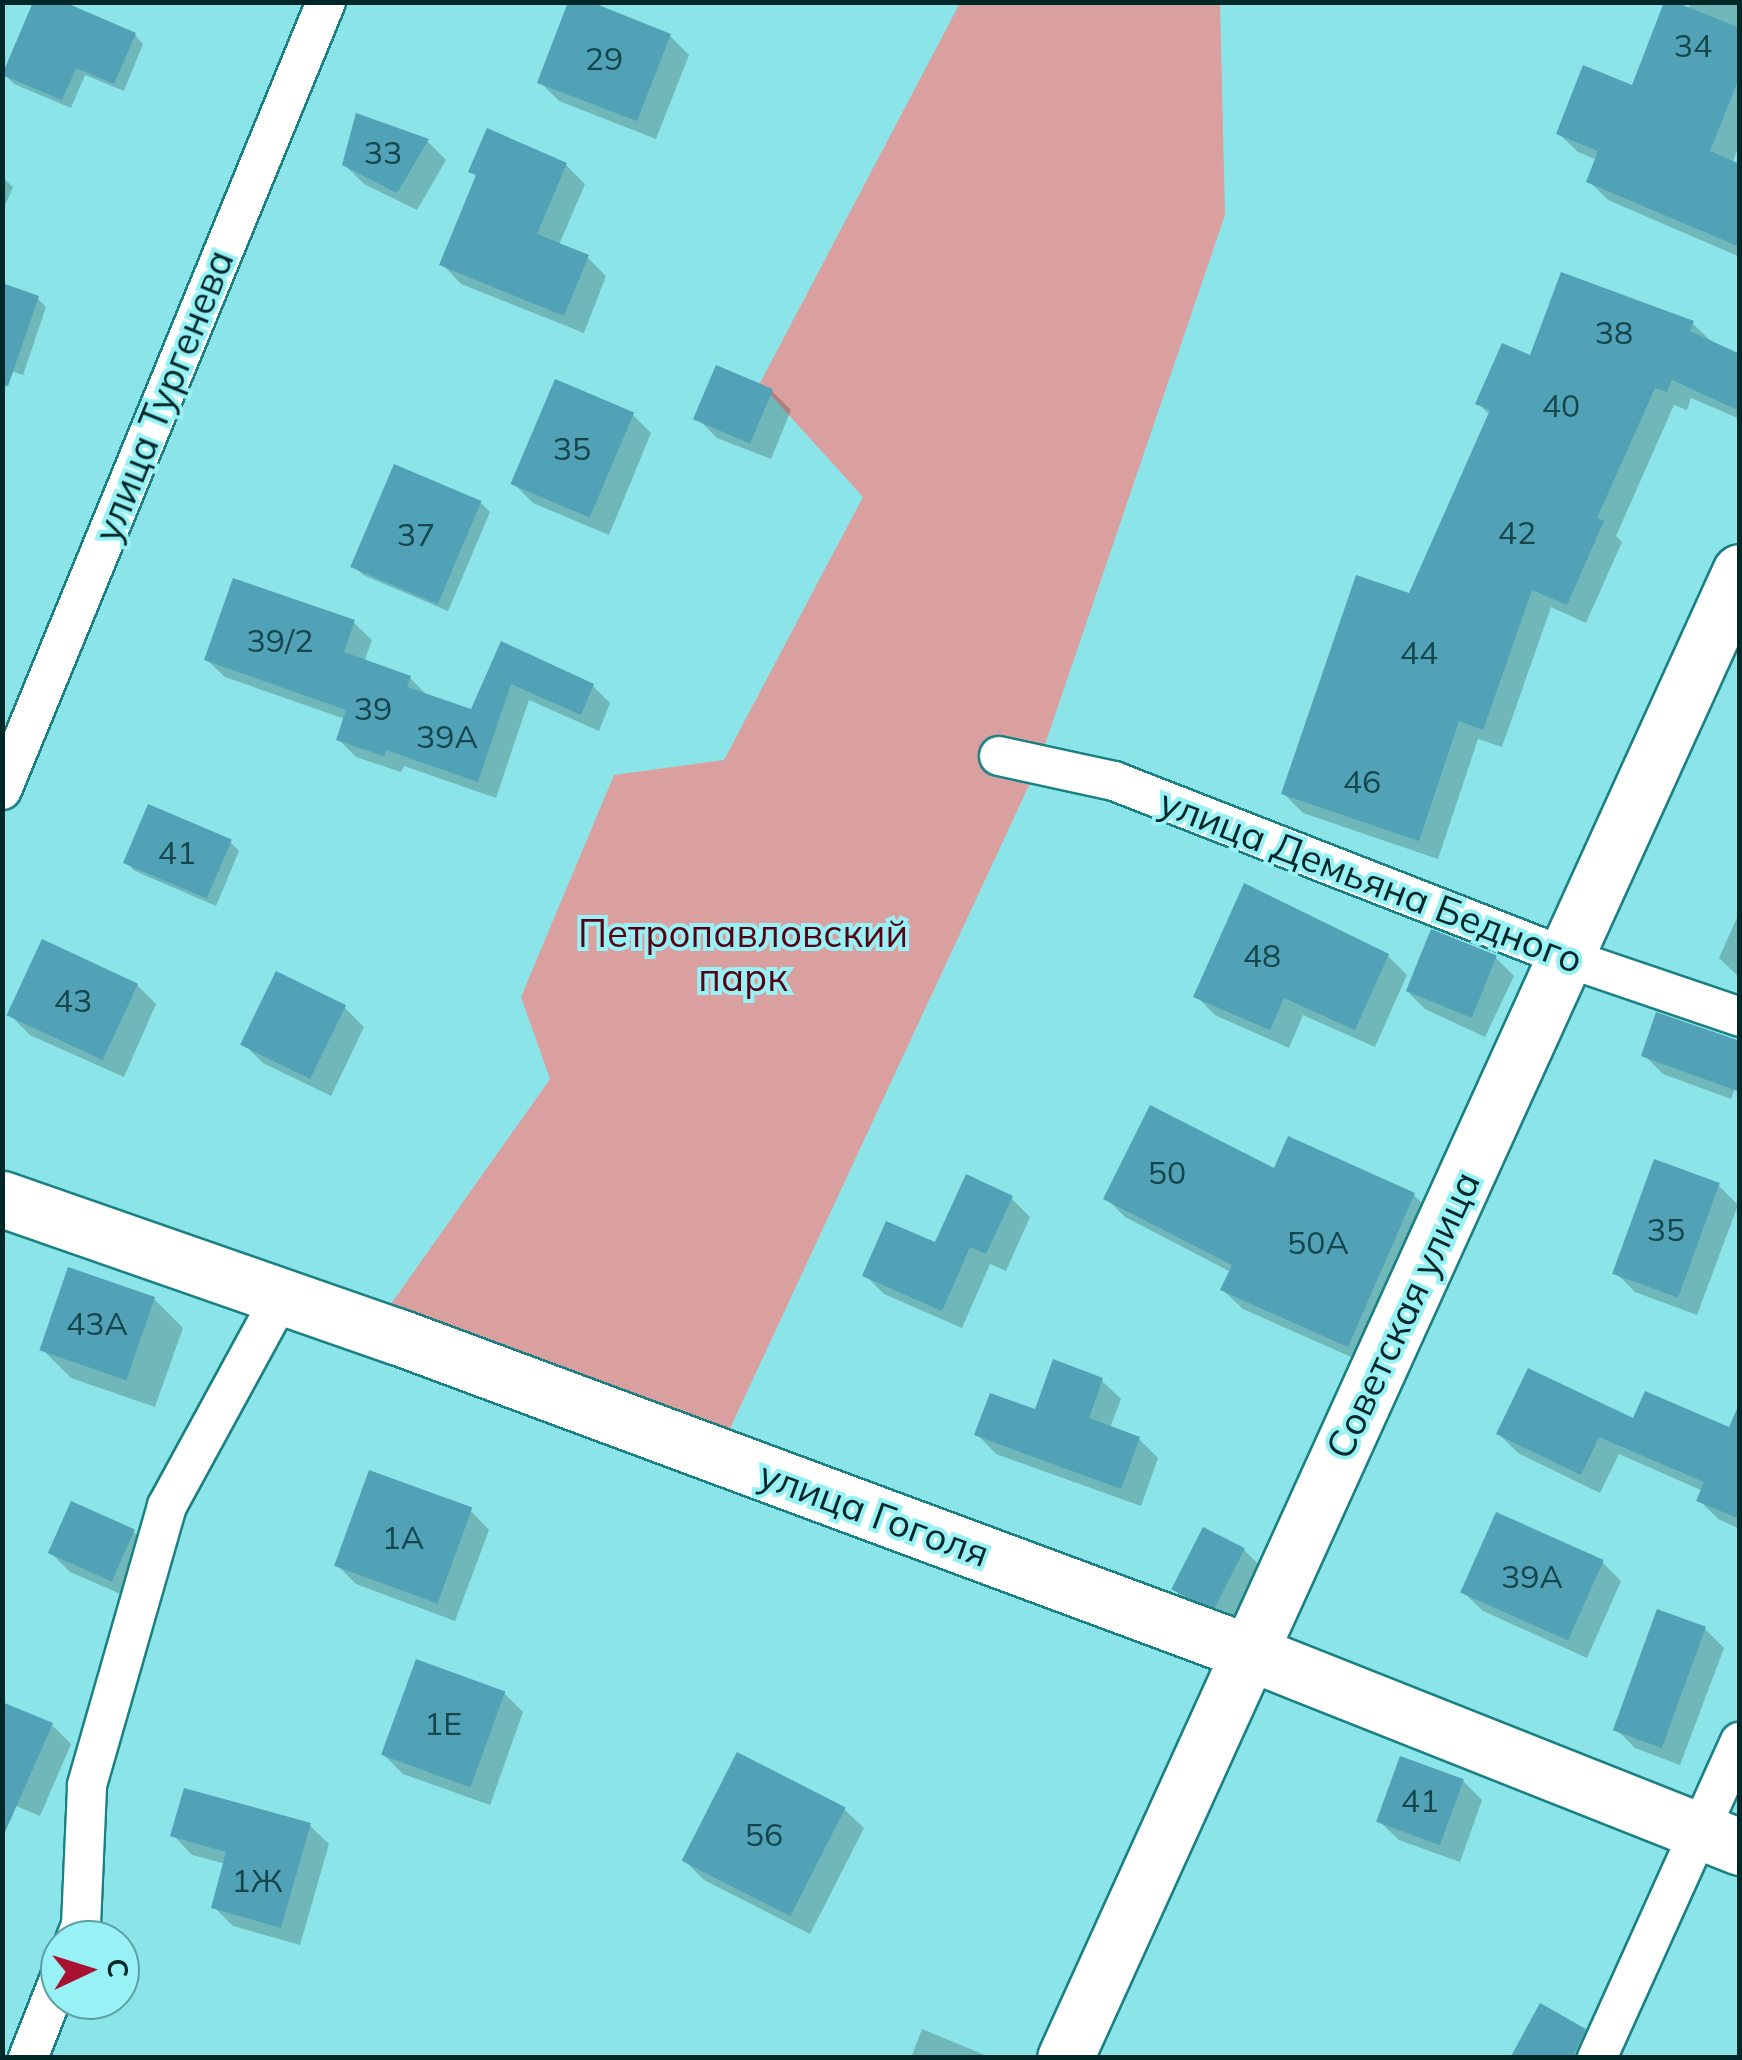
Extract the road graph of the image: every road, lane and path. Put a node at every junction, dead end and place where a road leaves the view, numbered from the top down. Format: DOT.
graph roads {
  1 [pos="326,2"];
  2 [pos="1740,572"];
  3 [pos="1000,756"];
  4 [pos="2,790"];
  5 [pos="1567,958"];
  6 [pos="1740,1017"];
  7 [pos="2,1199"];
  8 [pos="282,1295"];
  9 [pos="1248,1652"];
  10 [pos="1740,1742"];
  11 [pos="1719,1838"];
  12 [pos="81,1920"];
  13 [pos="43,2020"];
  14 [pos="28,2058"];
  15 [pos="1065,2058"];
  16 [pos="1597,2058"];
  1 -- 4 [label="street, улица Тургенева"];
  2 -- 5 [label="street, Советская улица"];
  3 -- 5 [label="street, улица Демьяна Бедного"];
  5 -- 6 [label="street, улица Демьяна Бедного"];
  5 -- 9 [label="street, Советская улица"];
  7 -- 8 [label="street, улица Гоголя"];
  8 -- 9 [label="street, улица Гоголя"];
  8 -- 12 [label="street"];
  9 -- 11 [label="street, улица Гоголя"];
  9 -- 15 [label="street, Советская улица"];
  10 -- 11 [label="street"];
  11 -- 16 [label="street"];
  13 -- 14 [label="street"];
}
